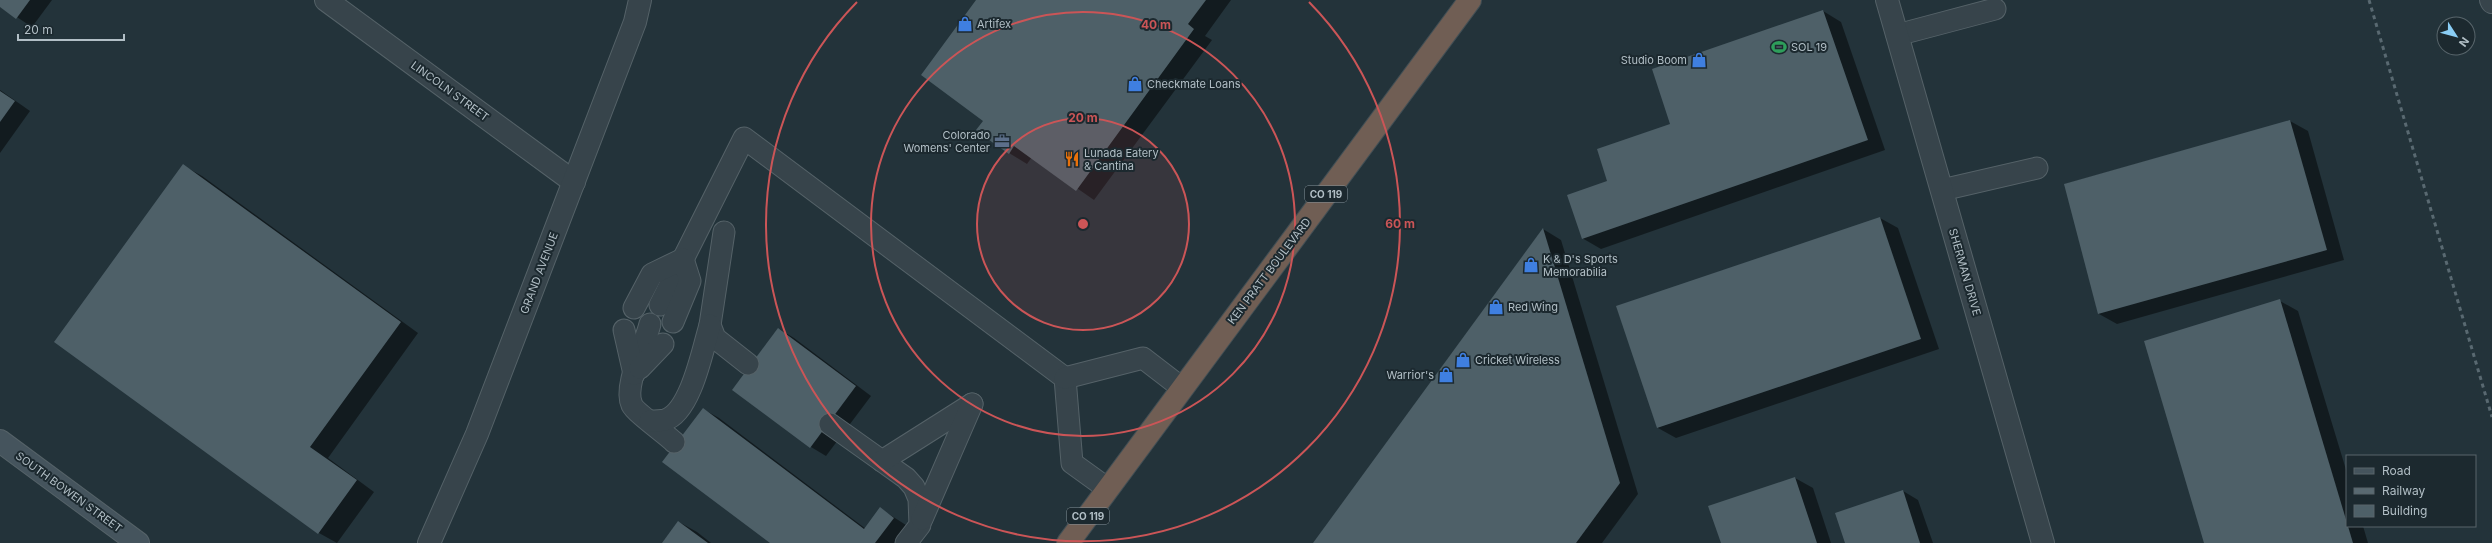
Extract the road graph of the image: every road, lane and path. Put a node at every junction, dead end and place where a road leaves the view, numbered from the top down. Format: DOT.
graph roads {
  1 [pos="326,0"];
  2 [pos="640,0"];
  3 [pos="1470,0"];
  4 [pos="1887,0"];
  5 [pos="1995,9"];
  6 [pos="1897,35"];
  7 [pos="2037,168"];
  8 [pos="574,182"];
  9 [pos="1942,190"];
  10 [pos="724,232"];
  11 [pos="682,259"];
  12 [pos="660,305"];
  13 [pos="634,308"];
  14 [pos="673,322"];
  15 [pos="650,324"];
  16 [pos="710,325"];
  17 [pos="624,330"];
  18 [pos="663,344"];
  19 [pos="748,364"];
  20 [pos="634,374"];
  21 [pos="1066,378"];
  22 [pos="1182,388"];
  23 [pos="650,421"];
  24 [pos="830,424"];
  25 [pos="0,441"];
  26 [pos="674,442"];
  27 [pos="882,461"];
  28 [pos="1108,489"];
  29 [pos="920,525"];
  30 [pos="138,543"];
  31 [pos="429,543"];
  32 [pos="906,543"];
  33 [pos="1068,543"];
  34 [pos="2043,543"];
  1 -- 8 [label="street, LINCOLN STREET"];
  2 -- 8 [label="street, GRAND AVENUE"];
  3 -- 22 [label="highway, KEN PRATT BOULEVARD / CO 119"];
  4 -- 6 [label="street, SHERMAN DRIVE"];
  5 -- 6 [label="lane"];
  6 -- 9 [label="street, SHERMAN DRIVE"];
  7 -- 9 [label="lane"];
  8 -- 31 [label="street, GRAND AVENUE"];
  9 -- 34 [label="street, SHERMAN DRIVE"];
  10 -- 16 [label="lane"];
  11 -- 12 [label="lane"];
  11 -- 13 [label="lane"];
  11 -- 14 [label="lane"];
  11 -- 21 [label="lane"];
  15 -- 20 [label="lane"];
  16 -- 19 [label="lane"];
  16 -- 23 [label="lane"];
  17 -- 20 [label="lane"];
  18 -- 20 [label="lane"];
  20 -- 23 [label="lane"];
  21 -- 22 [label="lane"];
  21 -- 28 [label="lane"];
  22 -- 28 [label="highway, KEN PRATT BOULEVARD / CO 119"];
  23 -- 26 [label="lane"];
  24 -- 27 [label="lane"];
  25 -- 30 [label="street, SOUTH BOWEN STREET"];
  27 -- 29 [label="lane"];
  27 -- 29 [label="lane"];
  28 -- 33 [label="highway, KEN PRATT BOULEVARD / CO 119"];
  29 -- 32 [label="lane"];
}
